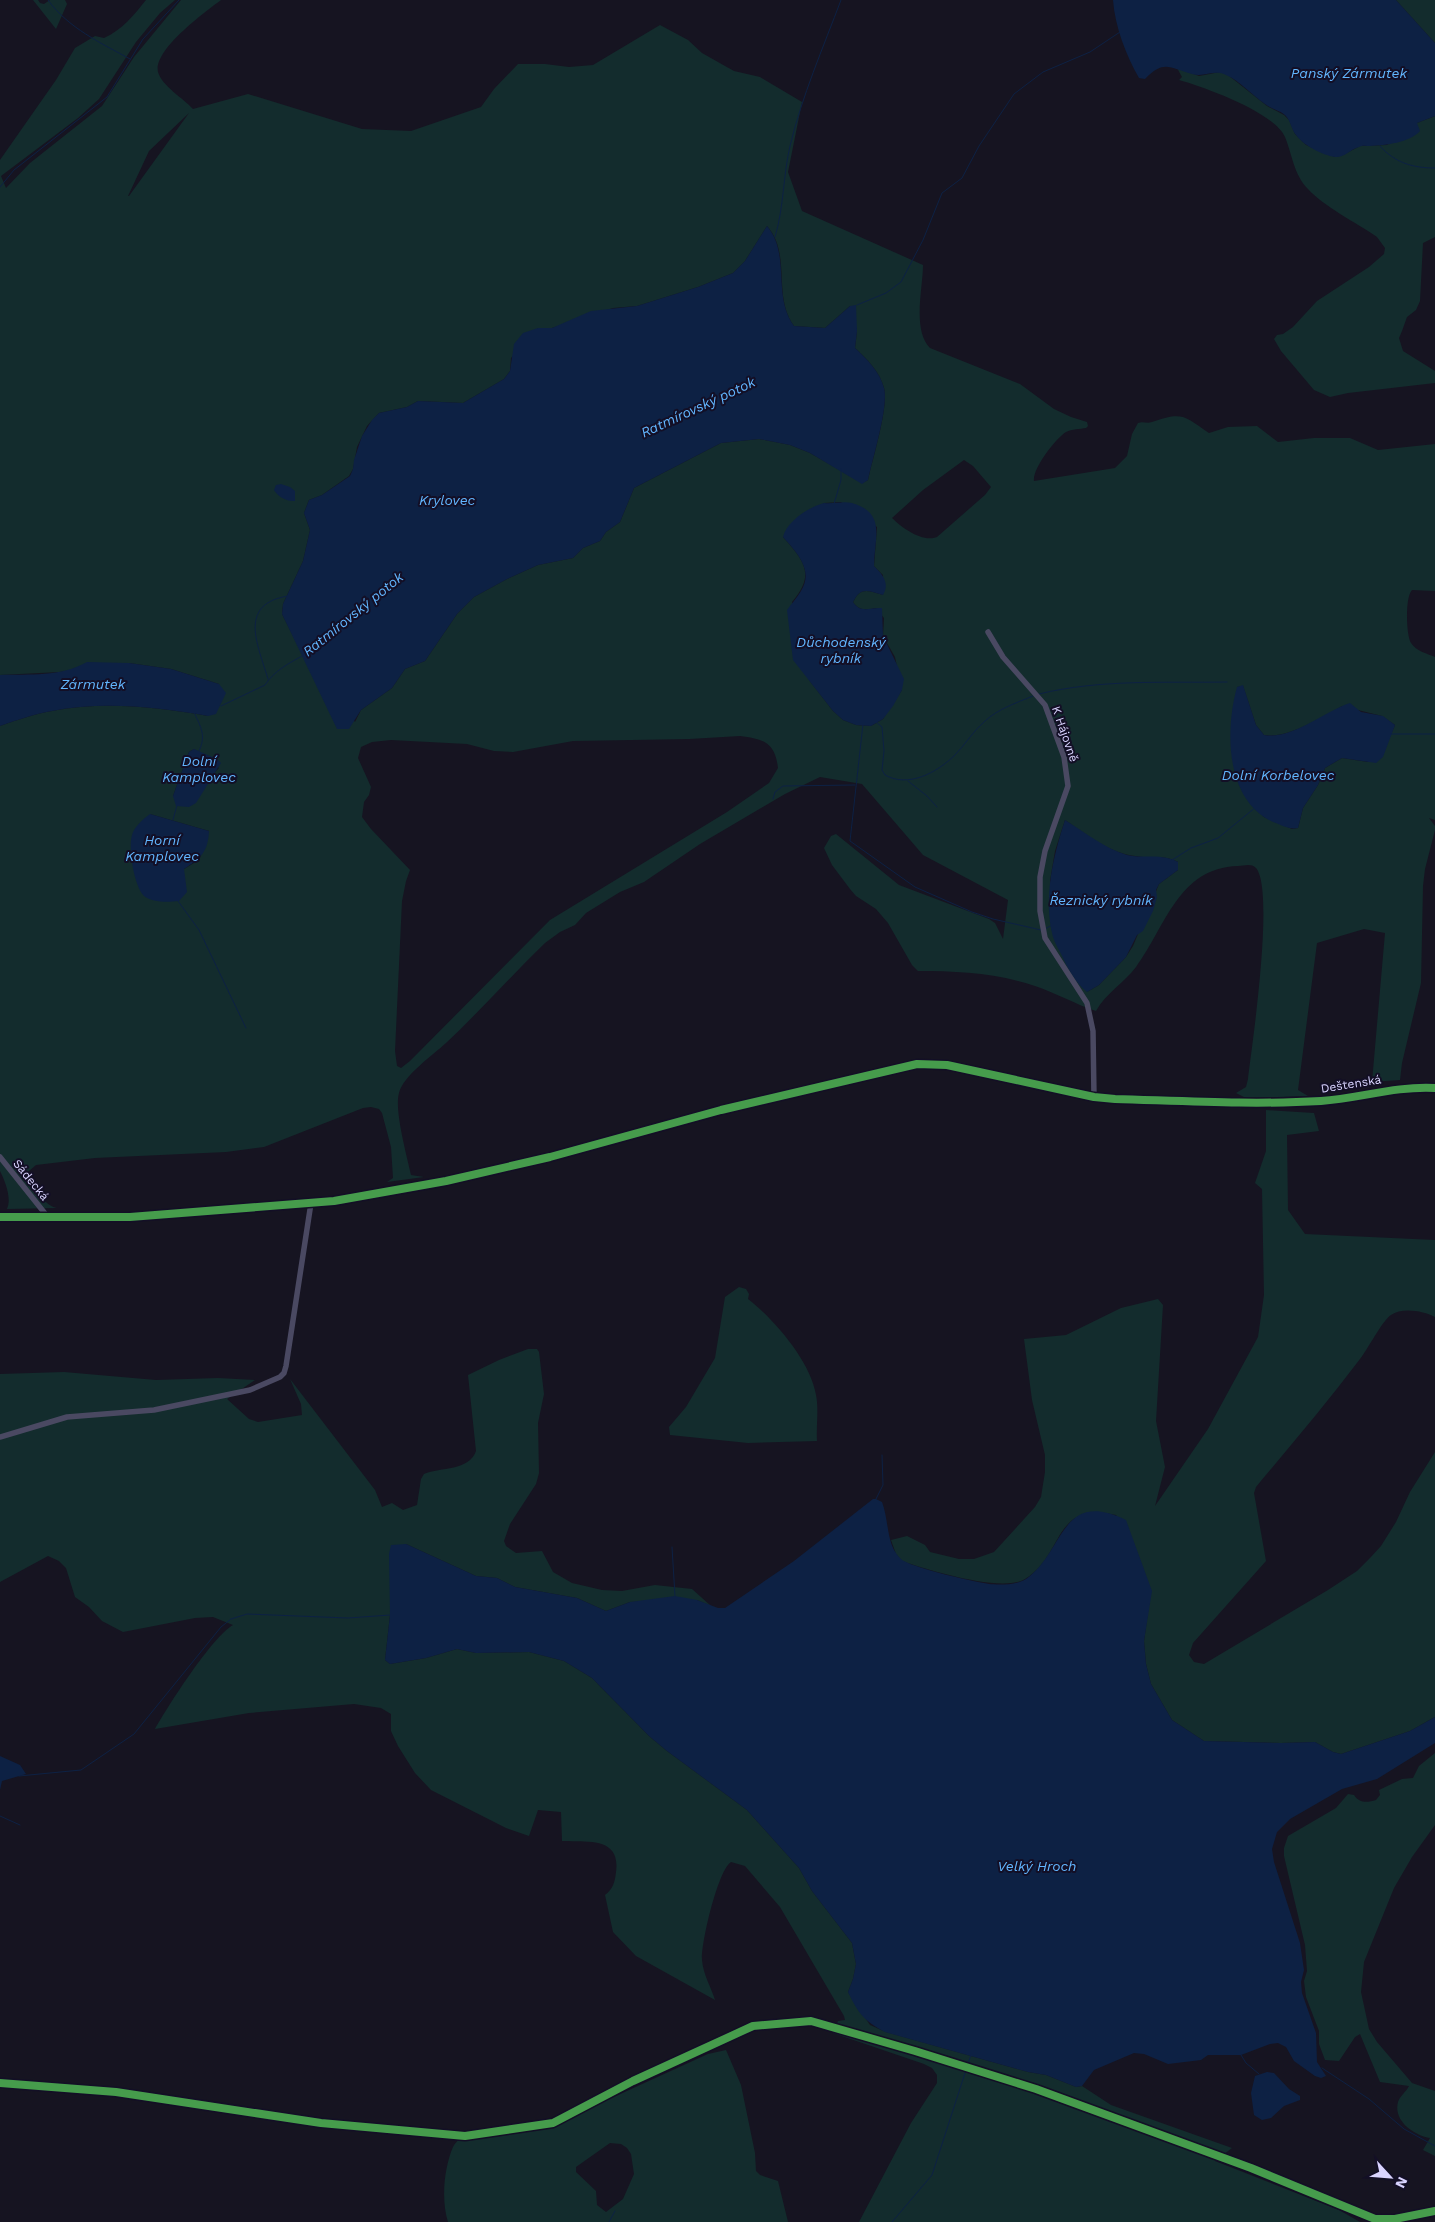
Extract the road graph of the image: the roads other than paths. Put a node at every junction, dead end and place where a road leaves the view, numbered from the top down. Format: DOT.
graph roads {
  1 [pos="988,632"];
  2 [pos="1435,1088"];
  3 [pos="1094,1097"];
  4 [pos="0,1157"];
  5 [pos="311,1203"];
  6 [pos="0,1216"];
  7 [pos="47,1216"];
  8 [pos="0,1436"];
  9 [pos="0,2083"];
  10 [pos="1435,2211"];
  1 -- 3 [label="street, K Hájovně"];
  2 -- 3 [label="main road, Deštenská"];
  3 -- 5 [label="main road, Deštenská"];
  4 -- 7 [label="street, Sádecká"];
  5 -- 7 [label="main road, Deštenská"];
  5 -- 8 [label="street"];
  6 -- 7 [label="main road, Deštenská"];
  9 -- 10 [label="street"];
}
